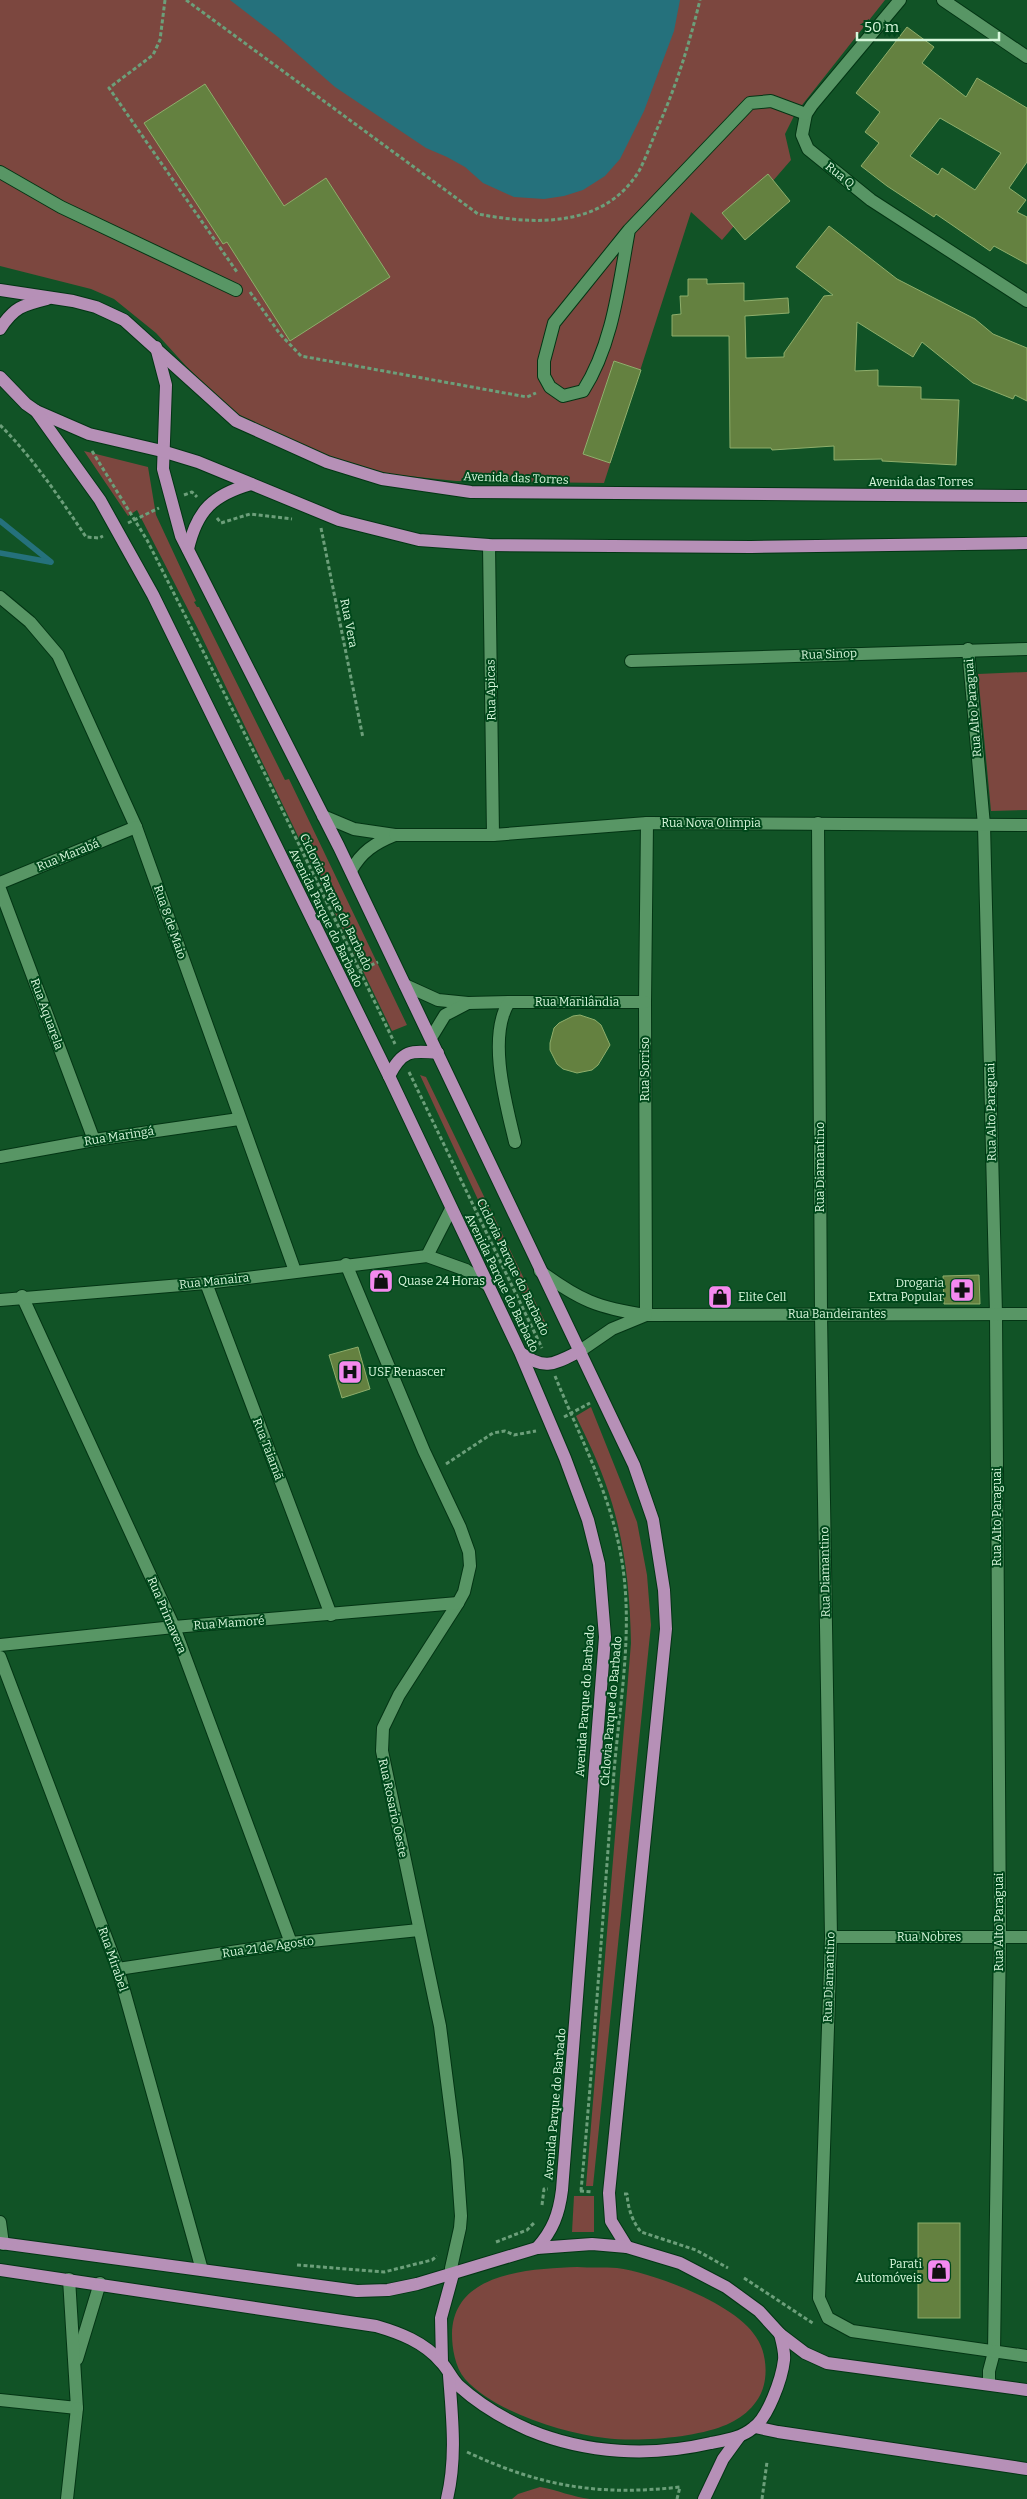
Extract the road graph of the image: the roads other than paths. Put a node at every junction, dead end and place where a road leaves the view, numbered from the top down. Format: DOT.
graph roads {
  1 [pos="900,0"];
  2 [pos="943,0"];
  3 [pos="1027,57"];
  4 [pos="806,114"];
  5 [pos="0,172"];
  6 [pos="629,230"];
  7 [pos="241,288"];
  8 [pos="0,290"];
  9 [pos="52,298"];
  10 [pos="1027,301"];
  11 [pos="0,329"];
  12 [pos="156,347"];
  13 [pos="0,377"];
  14 [pos="36,411"];
  15 [pos="162,451"];
  16 [pos="251,484"];
  17 [pos="1027,496"];
  18 [pos="1027,543"];
  19 [pos="490,545"];
  20 [pos="188,549"];
  21 [pos="0,597"];
  22 [pos="968,649"];
  23 [pos="1027,649"];
  24 [pos="631,661"];
  25 [pos="323,816"];
  26 [pos="647,823"];
  27 [pos="818,823"];
  28 [pos="984,825"];
  29 [pos="1027,825"];
  30 [pos="136,827"];
  31 [pos="395,835"];
  32 [pos="494,835"];
  33 [pos="351,871"];
  34 [pos="0,883"];
  35 [pos="0,889"];
  36 [pos="405,985"];
  37 [pos="509,1002"];
  38 [pos="645,1002"];
  39 [pos="468,1003"];
  40 [pos="431,1038"];
  41 [pos="438,1053"];
  42 [pos="389,1076"];
  43 [pos="239,1118"];
  44 [pos="94,1140"];
  45 [pos="515,1142"];
  46 [pos="0,1157"];
  47 [pos="451,1209"];
  48 [pos="427,1256"];
  49 [pos="346,1264"];
  50 [pos="295,1271"];
  51 [pos="540,1271"];
  52 [pos="206,1282"];
  53 [pos="486,1284"];
  54 [pos="22,1296"];
  55 [pos="0,1300"];
  56 [pos="821,1314"];
  57 [pos="996,1314"];
  58 [pos="1027,1314"];
  59 [pos="646,1315"];
  60 [pos="580,1351"];
  61 [pos="520,1352"];
  62 [pos="458,1603"];
  63 [pos="331,1615"];
  64 [pos="174,1628"];
  65 [pos="0,1646"];
  66 [pos="0,1657"];
  67 [pos="420,1930"];
  68 [pos="831,1937"];
  69 [pos="1000,1937"];
  70 [pos="1027,1937"];
  71 [pos="291,1943"];
  72 [pos="118,1970"];
  73 [pos="0,2222"];
  74 [pos="1,2243"];
  75 [pos="627,2247"];
  76 [pos="538,2248"];
  77 [pos="0,2270"];
  78 [pos="202,2270"];
  79 [pos="453,2274"];
  80 [pos="69,2279"];
  81 [pos="100,2283"];
  82 [pos="780,2334"];
  83 [pos="994,2352"];
  84 [pos="1027,2356"];
  85 [pos="442,2362"];
  86 [pos="75,2367"];
  87 [pos="448,2375"];
  88 [pos="989,2384"];
  89 [pos="1027,2390"];
  90 [pos="0,2400"];
  91 [pos="77,2408"];
  92 [pos="756,2427"];
  93 [pos="739,2437"];
  94 [pos="1027,2469"];
  95 [pos="67,2499"];
  96 [pos="447,2499"];
  97 [pos="704,2499"];
  1 -- 4 [label="street"];
  2 -- 3 [label="street"];
  4 -- 6 [label="street"];
  4 -- 10 [label="street, Rua Q"];
  5 -- 7 [label="street"];
  6 -- 6 [label="street"];
  8 -- 9 [label="main road, Avenida das Torres"];
  9 -- 11 [label="main road"];
  9 -- 12 [label="main road, Avenida das Torres"];
  12 -- 15 [label="main road"];
  12 -- 17 [label="main road, Avenida das Torres"];
  13 -- 14 [label="main road"];
  14 -- 15 [label="main road"];
  14 -- 42 [label="main road, Avenida Parque do Barbado"];
  15 -- 16 [label="main road"];
  15 -- 20 [label="main road"];
  16 -- 19 [label="main road"];
  16 -- 20 [label="main road"];
  18 -- 19 [label="main road"];
  19 -- 32 [label="street, Rua Apicas"];
  20 -- 25 [label="main road"];
  21 -- 30 [label="street, Rua 8 de Maio"];
  22 -- 23 [label="street, Rua Sinop"];
  22 -- 24 [label="street, Rua Sinop"];
  22 -- 28 [label="street, Rua Alto Paraguai"];
  25 -- 31 [label="street, Rua Nova Olimpia"];
  25 -- 33 [label="main road"];
  26 -- 27 [label="street, Rua Nova Olimpia"];
  26 -- 32 [label="street, Rua Nova Olimpia"];
  26 -- 38 [label="street, Rua Sorriso"];
  27 -- 28 [label="street, Rua Nova Olimpia"];
  27 -- 56 [label="street, Rua Diamantino"];
  28 -- 29 [label="street, Rua Nova Olimpia"];
  28 -- 57 [label="street, Rua Alto Paraguai"];
  30 -- 34 [label="street, Rua Marabá"];
  30 -- 43 [label="street, Rua 8 de Maio"];
  31 -- 32 [label="street, Rua Nova Olimpia"];
  31 -- 33 [label="street, Rua Nova Olimpia"];
  33 -- 36 [label="main road"];
  35 -- 44 [label="street, Rua Aquarela"];
  36 -- 39 [label="street, Rua Marilândia"];
  36 -- 40 [label="main road"];
  37 -- 38 [label="street, Rua Marilândia"];
  37 -- 39 [label="street, Rua Marilândia"];
  37 -- 45 [label="street"];
  38 -- 59 [label="street, Rua Sorriso"];
  39 -- 40 [label="street, Rua Marilândia"];
  40 -- 41 [label="main road"];
  41 -- 42 [label="main road"];
  41 -- 51 [label="main road"];
  42 -- 47 [label="main road, Avenida Parque do Barbado"];
  43 -- 44 [label="street, Rua Maringá"];
  43 -- 50 [label="street, Rua 8 de Maio"];
  44 -- 46 [label="street, Rua Maringá"];
  47 -- 48 [label="street"];
  47 -- 53 [label="main road, Avenida Parque do Barbado"];
  48 -- 49 [label="street, Rua Manaira"];
  48 -- 53 [label="street, Rua Manaira"];
  49 -- 50 [label="street, Rua Manaira"];
  49 -- 62 [label="street, Rua Rosario Oeste"];
  50 -- 52 [label="street, Rua Manaira"];
  51 -- 59 [label="street, Rua Bandeirantes"];
  51 -- 60 [label="main road"];
  52 -- 54 [label="street, Rua Manaira"];
  52 -- 63 [label="street, Rua Taiamã"];
  53 -- 61 [label="main road, Avenida Parque do Barbado"];
  54 -- 55 [label="street, Rua Manaira"];
  54 -- 64 [label="street, Rua Primavera"];
  56 -- 57 [label="street, Rua Bandeirantes"];
  56 -- 59 [label="street, Rua Bandeirantes"];
  56 -- 68 [label="street, Rua Diamantino"];
  57 -- 58 [label="street, Rua Bandeirantes"];
  57 -- 69 [label="street, Rua Alto Paraguai"];
  59 -- 60 [label="street, Rua Bandeirantes"];
  60 -- 61 [label="main road"];
  60 -- 75 [label="main road"];
  61 -- 76 [label="main road, Avenida Parque do Barbado"];
  62 -- 63 [label="street, Rua Mamoré"];
  62 -- 67 [label="street, Rua Rosario Oeste"];
  63 -- 64 [label="street, Rua Mamoré"];
  64 -- 65 [label="street, Rua Mamoré"];
  64 -- 71 [label="street, Rua Primavera"];
  66 -- 72 [label="street, Rua Mirabel"];
  67 -- 71 [label="street, Rua 21 de Agosto"];
  67 -- 79 [label="street, Rua Rosario Oeste"];
  68 -- 69 [label="street, Rua Nobres"];
  68 -- 83 [label="street, Rua Diamantino"];
  69 -- 70 [label="street, Rua Nobres"];
  69 -- 83 [label="street, Rua Alto Paraguai"];
  71 -- 72 [label="street, Rua 21 de Agosto"];
  72 -- 78 [label="street, Rua Mirabel"];
  73 -- 74 [label="street"];
  74 -- 78 [label="main road"];
  75 -- 76 [label="main road"];
  75 -- 82 [label="main road"];
  76 -- 79 [label="main road"];
  77 -- 80 [label="main road"];
  78 -- 79 [label="main road"];
  79 -- 85 [label="main road"];
  80 -- 81 [label="main road"];
  80 -- 86 [label="street"];
  81 -- 85 [label="main road"];
  81 -- 86 [label="street"];
  82 -- 88 [label="main road"];
  82 -- 92 [label="main road"];
  83 -- 84 [label="street"];
  83 -- 88 [label="street, Rua Alto Paraguai"];
  85 -- 87 [label="main road"];
  86 -- 91 [label="street"];
  87 -- 93 [label="main road"];
  87 -- 96 [label="main road"];
  88 -- 89 [label="main road"];
  90 -- 91 [label="street"];
  91 -- 95 [label="street"];
  92 -- 93 [label="main road"];
  92 -- 94 [label="main road"];
  93 -- 97 [label="main road"];
}
